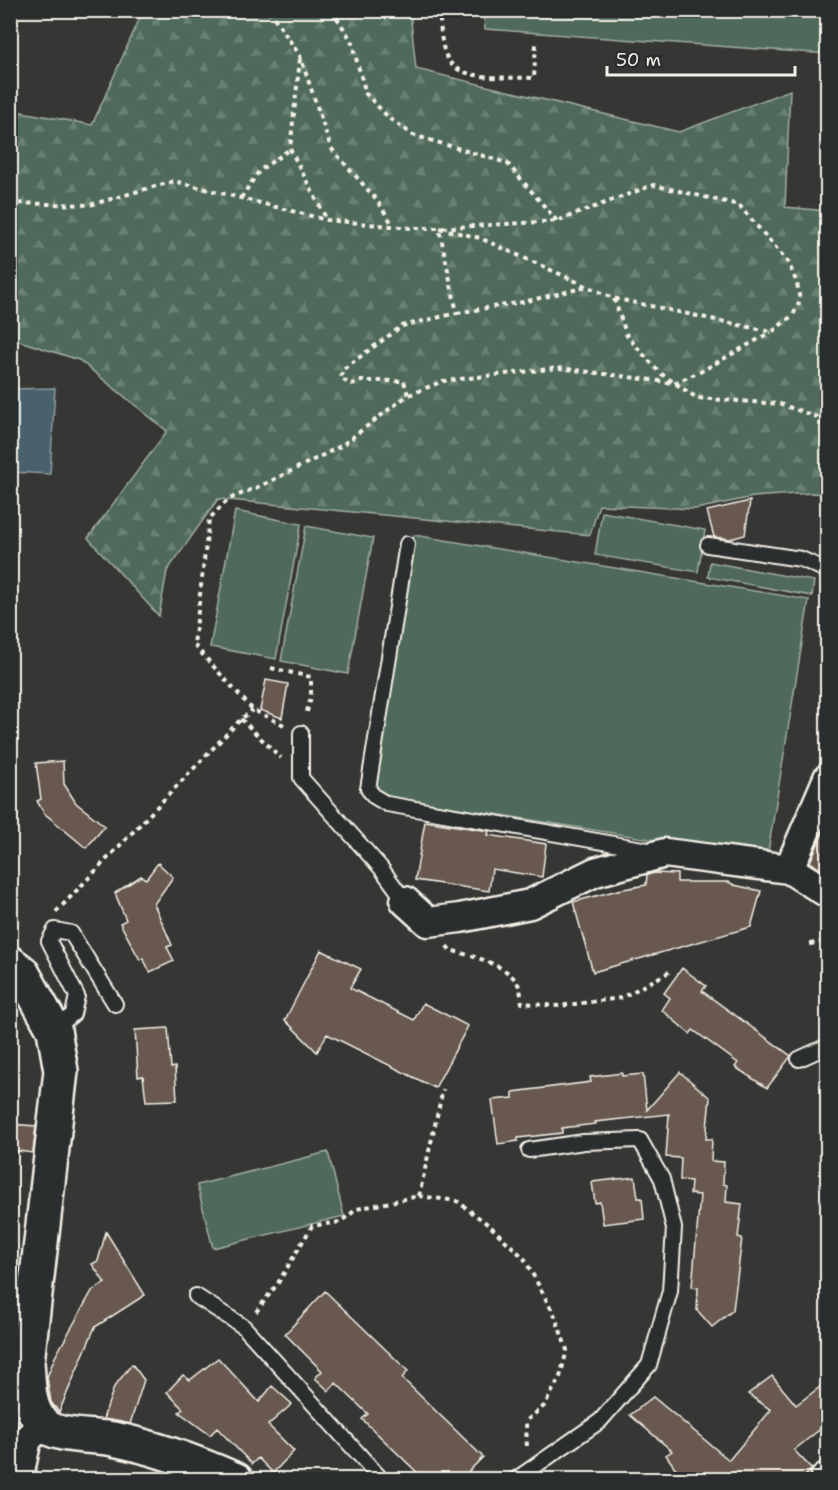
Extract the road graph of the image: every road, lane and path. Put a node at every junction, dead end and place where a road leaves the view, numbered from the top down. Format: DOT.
graph roads {
  1 [pos="269,10"];
  2 [pos="332,10"];
  3 [pos="439,10"];
  4 [pos="536,43"];
  5 [pos="300,56"];
  6 [pos="290,149"];
  7 [pos="241,198"];
  8 [pos="10,203"];
  9 [pos="327,220"];
  10 [pos="557,221"];
  11 [pos="394,225"];
  12 [pos="439,228"];
  13 [pos="588,286"];
  14 [pos="613,298"];
  15 [pos="457,313"];
  16 [pos="772,332"];
  17 [pos="674,383"];
  18 [pos="408,395"];
  19 [pos="828,442"];
  20 [pos="407,544"];
  21 [pos="708,545"];
  22 [pos="828,573"];
  23 [pos="271,668"];
  24 [pos="253,710"];
  25 [pos="241,719"];
  26 [pos="301,733"];
  27 [pos="301,778"];
  28 [pos="828,778"];
  29 [pos="665,853"];
  30 [pos="789,869"];
  31 [pos="826,892"];
  32 [pos="405,902"];
  33 [pos="428,922"];
  34 [pos="55,930"];
  35 [pos="828,941"];
  36 [pos="810,944"];
  37 [pos="10,963"];
  38 [pos="669,972"];
  39 [pos="115,1004"];
  40 [pos="54,1030"];
  41 [pos="828,1046"];
  42 [pos="799,1059"];
  43 [pos="443,1089"];
  44 [pos="529,1150"];
  45 [pos="419,1196"];
  46 [pos="196,1296"];
  47 [pos="244,1327"];
  48 [pos="43,1425"];
  49 [pos="528,1471"];
  50 [pos="18,1479"];
  51 [pos="236,1479"];
  52 [pos="382,1479"];
  53 [pos="515,1479"];
  1 -- 5 [label="path"];
  2 -- 10 [label="path"];
  3 -- 4 [label="path"];
  5 -- 6 [label="path"];
  5 -- 11 [label="path"];
  6 -- 7 [label="path"];
  6 -- 9 [label="path"];
  7 -- 8 [label="path"];
  7 -- 9 [label="path"];
  9 -- 11 [label="path"];
  10 -- 12 [label="path"];
  10 -- 16 [label="path"];
  11 -- 12 [label="path"];
  12 -- 13 [label="path"];
  12 -- 15 [label="path"];
  13 -- 14 [label="path"];
  13 -- 15 [label="path"];
  14 -- 16 [label="path"];
  14 -- 17 [label="path"];
  15 -- 18 [label="path"];
  16 -- 17 [label="path"];
  17 -- 18 [label="path"];
  17 -- 19 [label="path"];
  18 -- 24 [label="path"];
  20 -- 29 [label="lane"];
  21 -- 22 [label="lane"];
  23 -- 26 [label="path"];
  24 -- 25 [label="path"];
  24 -- 26 [label="path"];
  25 -- 27 [label="path"];
  25 -- 34 [label="path"];
  26 -- 27 [label="lane"];
  27 -- 32 [label="lane"];
  28 -- 30 [label="street"];
  29 -- 30 [label="street"];
  29 -- 33 [label="street"];
  30 -- 31 [label="street"];
  32 -- 33 [label="street"];
  33 -- 38 [label="path"];
  34 -- 39 [label="lane"];
  34 -- 40 [label="lane"];
  35 -- 36 [label="path"];
  37 -- 40 [label="street"];
  40 -- 48 [label="street"];
  41 -- 42 [label="lane"];
  43 -- 45 [label="path"];
  44 -- 49 [label="lane"];
  45 -- 47 [label="path"];
  45 -- 49 [label="path"];
  46 -- 47 [label="lane"];
  47 -- 52 [label="lane"];
  48 -- 50 [label="street"];
  48 -- 51 [label="street"];
  49 -- 53 [label="lane"];
}
